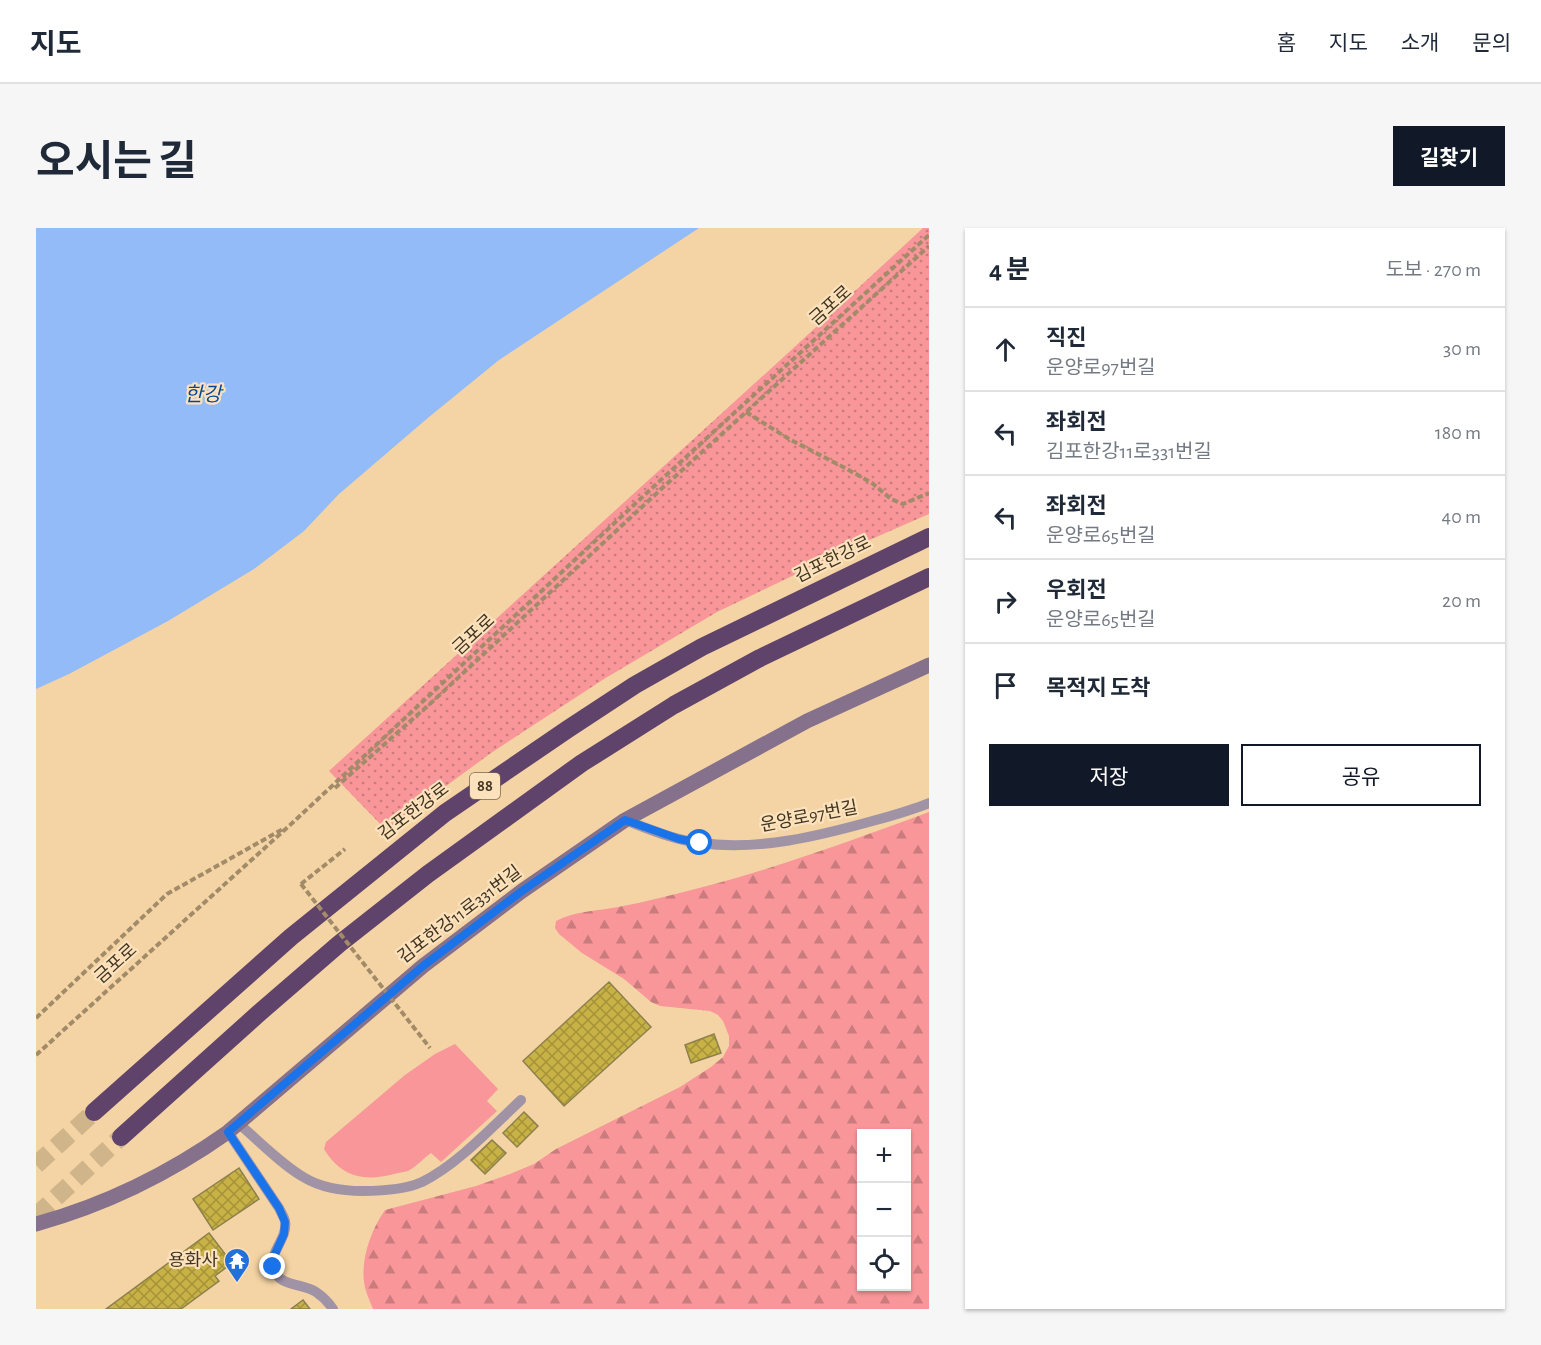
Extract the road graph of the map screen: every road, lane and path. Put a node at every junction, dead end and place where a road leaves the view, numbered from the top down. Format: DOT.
graph roads {
  1 [pos="929,235"];
  2 [pos="929,246"];
  3 [pos="746,412"];
  4 [pos="929,493"];
  5 [pos="929,537"];
  6 [pos="929,577"];
  7 [pos="929,665"];
  8 [pos="335,788"];
  9 [pos="929,803"];
  10 [pos="625,820"];
  11 [pos="289,826"];
  12 [pos="345,849"];
  13 [pos="36,1018"];
  14 [pos="430,1048"];
  15 [pos="36,1054"];
  16 [pos="521,1100"];
  17 [pos="94,1112"];
  18 [pos="233,1127"];
  19 [pos="121,1137"];
  20 [pos="36,1224"];
  21 [pos="333,1309"];
  1 -- 11 [label="path, 금포로"];
  2 -- 3 [label="path"];
  3 -- 4 [label="path"];
  3 -- 8 [label="path"];
  5 -- 17 [label="highway, 김포한강로 / 88"];
  6 -- 19 [label="highway, 88"];
  7 -- 10 [label="main road, 김포한강11로331번길"];
  9 -- 10 [label="lane, 운양로97번길"];
  10 -- 18 [label="main road, 김포한강11로331번길"];
  11 -- 13 [label="path"];
  11 -- 15 [label="path, 금포로"];
  12 -- 14 [label="path, bridge"];
  16 -- 18 [label="lane"];
  18 -- 20 [label="main road, 김포한강11로331번길"];
  18 -- 21 [label="lane"];
}
